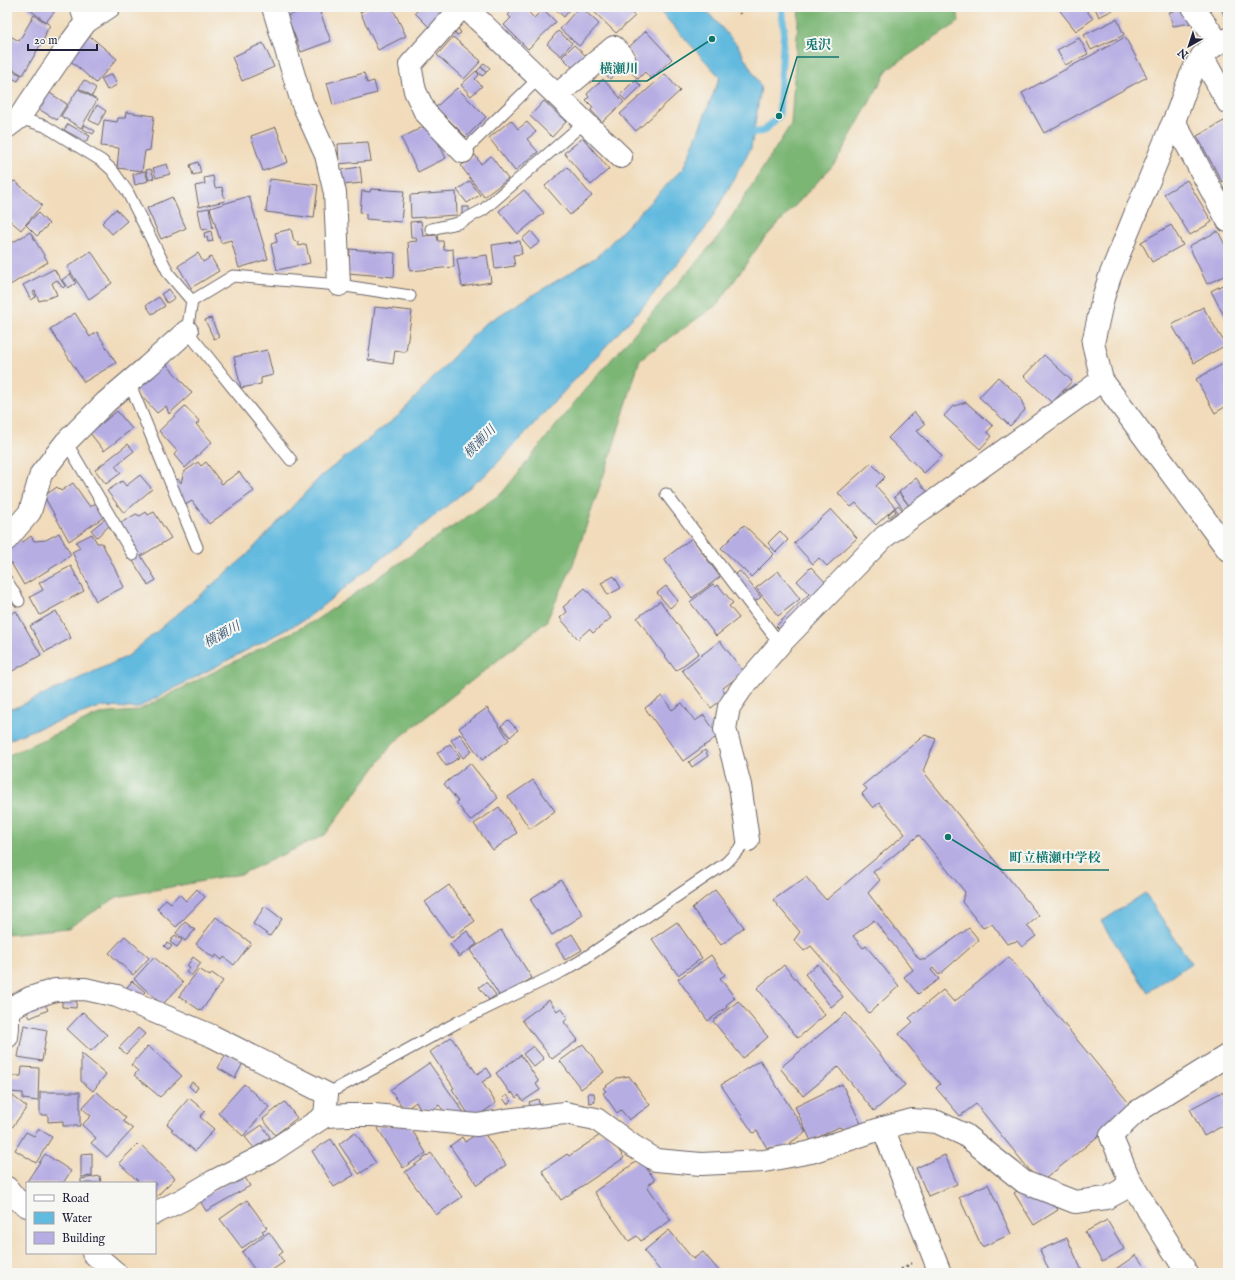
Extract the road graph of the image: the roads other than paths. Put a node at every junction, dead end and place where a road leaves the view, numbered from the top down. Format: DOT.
graph roads {
  1 [pos="109,7"];
  2 [pos="273,7"];
  3 [pos="463,7"];
  4 [pos="1194,7"];
  5 [pos="84,15"];
  6 [pos="1216,45"];
  7 [pos="624,58"];
  8 [pos="539,78"];
  9 [pos="557,95"];
  10 [pos="1228,103"];
  11 [pos="1174,121"];
  12 [pos="13,122"];
  13 [pos="585,122"];
  14 [pos="463,152"];
  15 [pos="621,157"];
  16 [pos="1228,221"];
  17 [pos="431,229"];
  18 [pos="339,285"];
  19 [pos="410,296"];
  20 [pos="192,301"];
  21 [pos="186,331"];
  22 [pos="1102,380"];
  23 [pos="129,382"];
  24 [pos="66,442"];
  25 [pos="291,460"];
  26 [pos="666,494"];
  27 [pos="7,539"];
  28 [pos="197,547"];
  29 [pos="1228,550"];
  30 [pos="132,555"];
  31 [pos="7,581"];
  32 [pos="18,601"];
  33 [pos="780,644"];
  34 [pos="748,840"];
  35 [pos="7,1011"];
  36 [pos="7,1038"];
  37 [pos="1228,1055"];
  38 [pos="327,1094"];
  39 [pos="325,1116"];
  40 [pos="883,1128"];
  41 [pos="1130,1181"];
  42 [pos="7,1188"];
  43 [pos="26,1205"];
  44 [pos="156,1213"];
  45 [pos="94,1254"];
  46 [pos="116,1273"];
  47 [pos="940,1273"];
  48 [pos="1186,1273"];
  1 -- 5 [label="street"];
  2 -- 18 [label="street"];
  3 -- 8 [label="street"];
  3 -- 14 [label="street"];
  4 -- 6 [label="street"];
  5 -- 12 [label="street"];
  6 -- 10 [label="street"];
  6 -- 11 [label="street"];
  7 -- 9 [label="street"];
  8 -- 9 [label="street"];
  8 -- 14 [label="lane"];
  9 -- 13 [label="street"];
  11 -- 16 [label="street"];
  11 -- 22 [label="street"];
  12 -- 20 [label="lane"];
  13 -- 15 [label="street"];
  13 -- 17 [label="lane"];
  18 -- 19 [label="lane"];
  18 -- 20 [label="lane"];
  20 -- 21 [label="lane"];
  21 -- 23 [label="street"];
  21 -- 25 [label="lane"];
  22 -- 29 [label="street"];
  22 -- 33 [label="street"];
  23 -- 24 [label="street"];
  23 -- 28 [label="lane"];
  24 -- 27 [label="street"];
  24 -- 30 [label="lane"];
  26 -- 33 [label="lane"];
  31 -- 32 [label="lane"];
  33 -- 34 [label="street"];
  34 -- 38 [label="lane"];
  35 -- 36 [label="street"];
  35 -- 38 [label="street"];
  37 -- 41 [label="street"];
  38 -- 39 [label="street"];
  39 -- 40 [label="street"];
  39 -- 44 [label="street"];
  40 -- 41 [label="street"];
  40 -- 47 [label="street"];
  41 -- 48 [label="street"];
  42 -- 43 [label="street"];
  45 -- 46 [label="street"];
}
